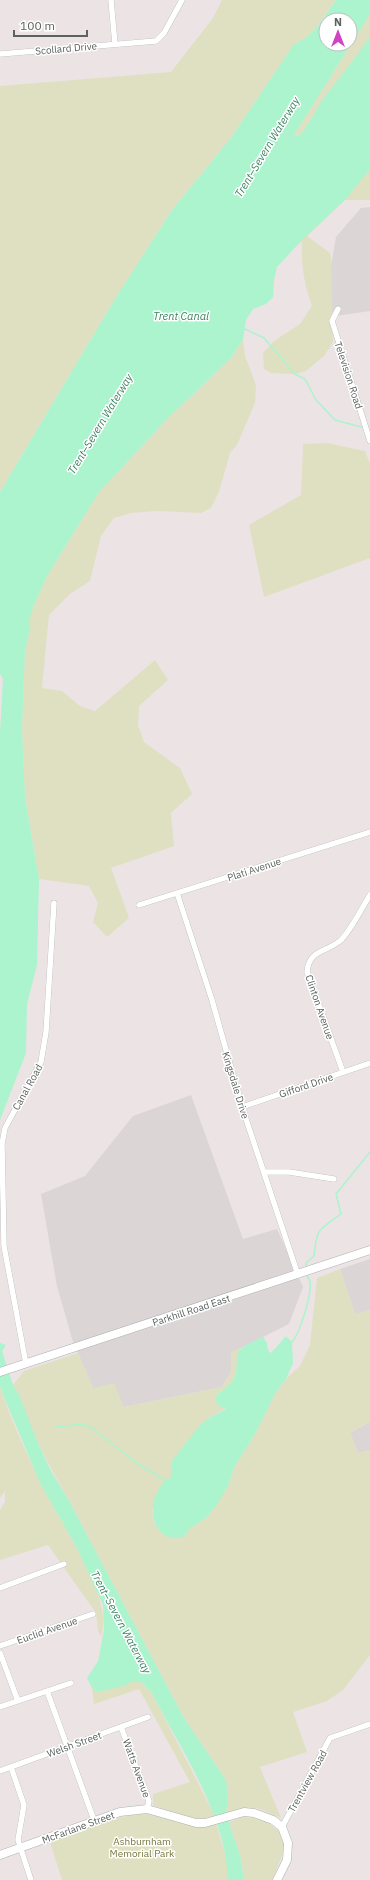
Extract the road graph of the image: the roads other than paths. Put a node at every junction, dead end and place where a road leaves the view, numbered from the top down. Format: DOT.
graph roads {
  1 [pos="111,0"];
  2 [pos="182,0"];
  3 [pos="114,44"];
  4 [pos="0,54"];
  5 [pos="338,309"];
  6 [pos="370,441"];
  7 [pos="370,832"];
  8 [pos="177,893"];
  9 [pos="370,895"];
  10 [pos="54,903"];
  11 [pos="139,906"];
  12 [pos="370,1063"];
  13 [pos="343,1072"];
  14 [pos="242,1107"];
  15 [pos="264,1172"];
  16 [pos="334,1179"];
  17 [pos="370,1250"];
  18 [pos="298,1275"];
  19 [pos="26,1364"];
  20 [pos="0,1372"];
  21 [pos="64,1564"];
  22 [pos="0,1588"];
  23 [pos="93,1614"];
  24 [pos="0,1646"];
  25 [pos="0,1653"];
  26 [pos="71,1682"];
  27 [pos="47,1691"];
  28 [pos="18,1701"];
  29 [pos="0,1707"];
  30 [pos="148,1717"];
  31 [pos="370,1724"];
  32 [pos="121,1727"];
  33 [pos="66,1746"];
  34 [pos="11,1767"];
  35 [pos="0,1771"];
  36 [pos="146,1809"];
  37 [pos="94,1820"];
  38 [pos="282,1827"];
  39 [pos="20,1848"];
  40 [pos="0,1855"];
  41 [pos="31,1880"];
  42 [pos="277,1880"];
  1 -- 3 [label="street"];
  2 -- 3 [label="street, Scollard Drive"];
  3 -- 4 [label="street, Scollard Drive"];
  5 -- 6 [label="street, Television Road"];
  7 -- 8 [label="street, Plati Avenue"];
  8 -- 11 [label="street, Plati Avenue"];
  8 -- 14 [label="street, Kingsdale Drive"];
  9 -- 13 [label="street, Clinton Avenue"];
  10 -- 19 [label="street, Canal Road"];
  12 -- 13 [label="street, Gifford Drive"];
  13 -- 14 [label="street, Gifford Drive"];
  14 -- 15 [label="street, Kingsdale Drive"];
  15 -- 16 [label="street"];
  15 -- 18 [label="street, Kingsdale Drive"];
  17 -- 18 [label="main road, Parkhill Road East"];
  18 -- 19 [label="main road, Parkhill Road East"];
  19 -- 20 [label="main road, Parkhill Road East"];
  21 -- 22 [label="street"];
  23 -- 24 [label="street, Euclid Avenue"];
  25 -- 28 [label="street"];
  26 -- 27 [label="street"];
  27 -- 28 [label="street"];
  27 -- 33 [label="street"];
  28 -- 29 [label="street"];
  30 -- 32 [label="street, Welsh Street"];
  31 -- 38 [label="street, Trentview Road"];
  32 -- 33 [label="street, Welsh Street"];
  32 -- 36 [label="street, Watts Avenue"];
  33 -- 34 [label="street, Welsh Street"];
  33 -- 37 [label="street"];
  34 -- 35 [label="street, Welsh Street"];
  34 -- 39 [label="street"];
  36 -- 37 [label="main road, McFarlane Street"];
  36 -- 38 [label="main road, McFarlane Street"];
  37 -- 39 [label="main road, McFarlane Street"];
  38 -- 42 [label="main road"];
  39 -- 40 [label="main road, McFarlane Street"];
  39 -- 41 [label="street"];
}
